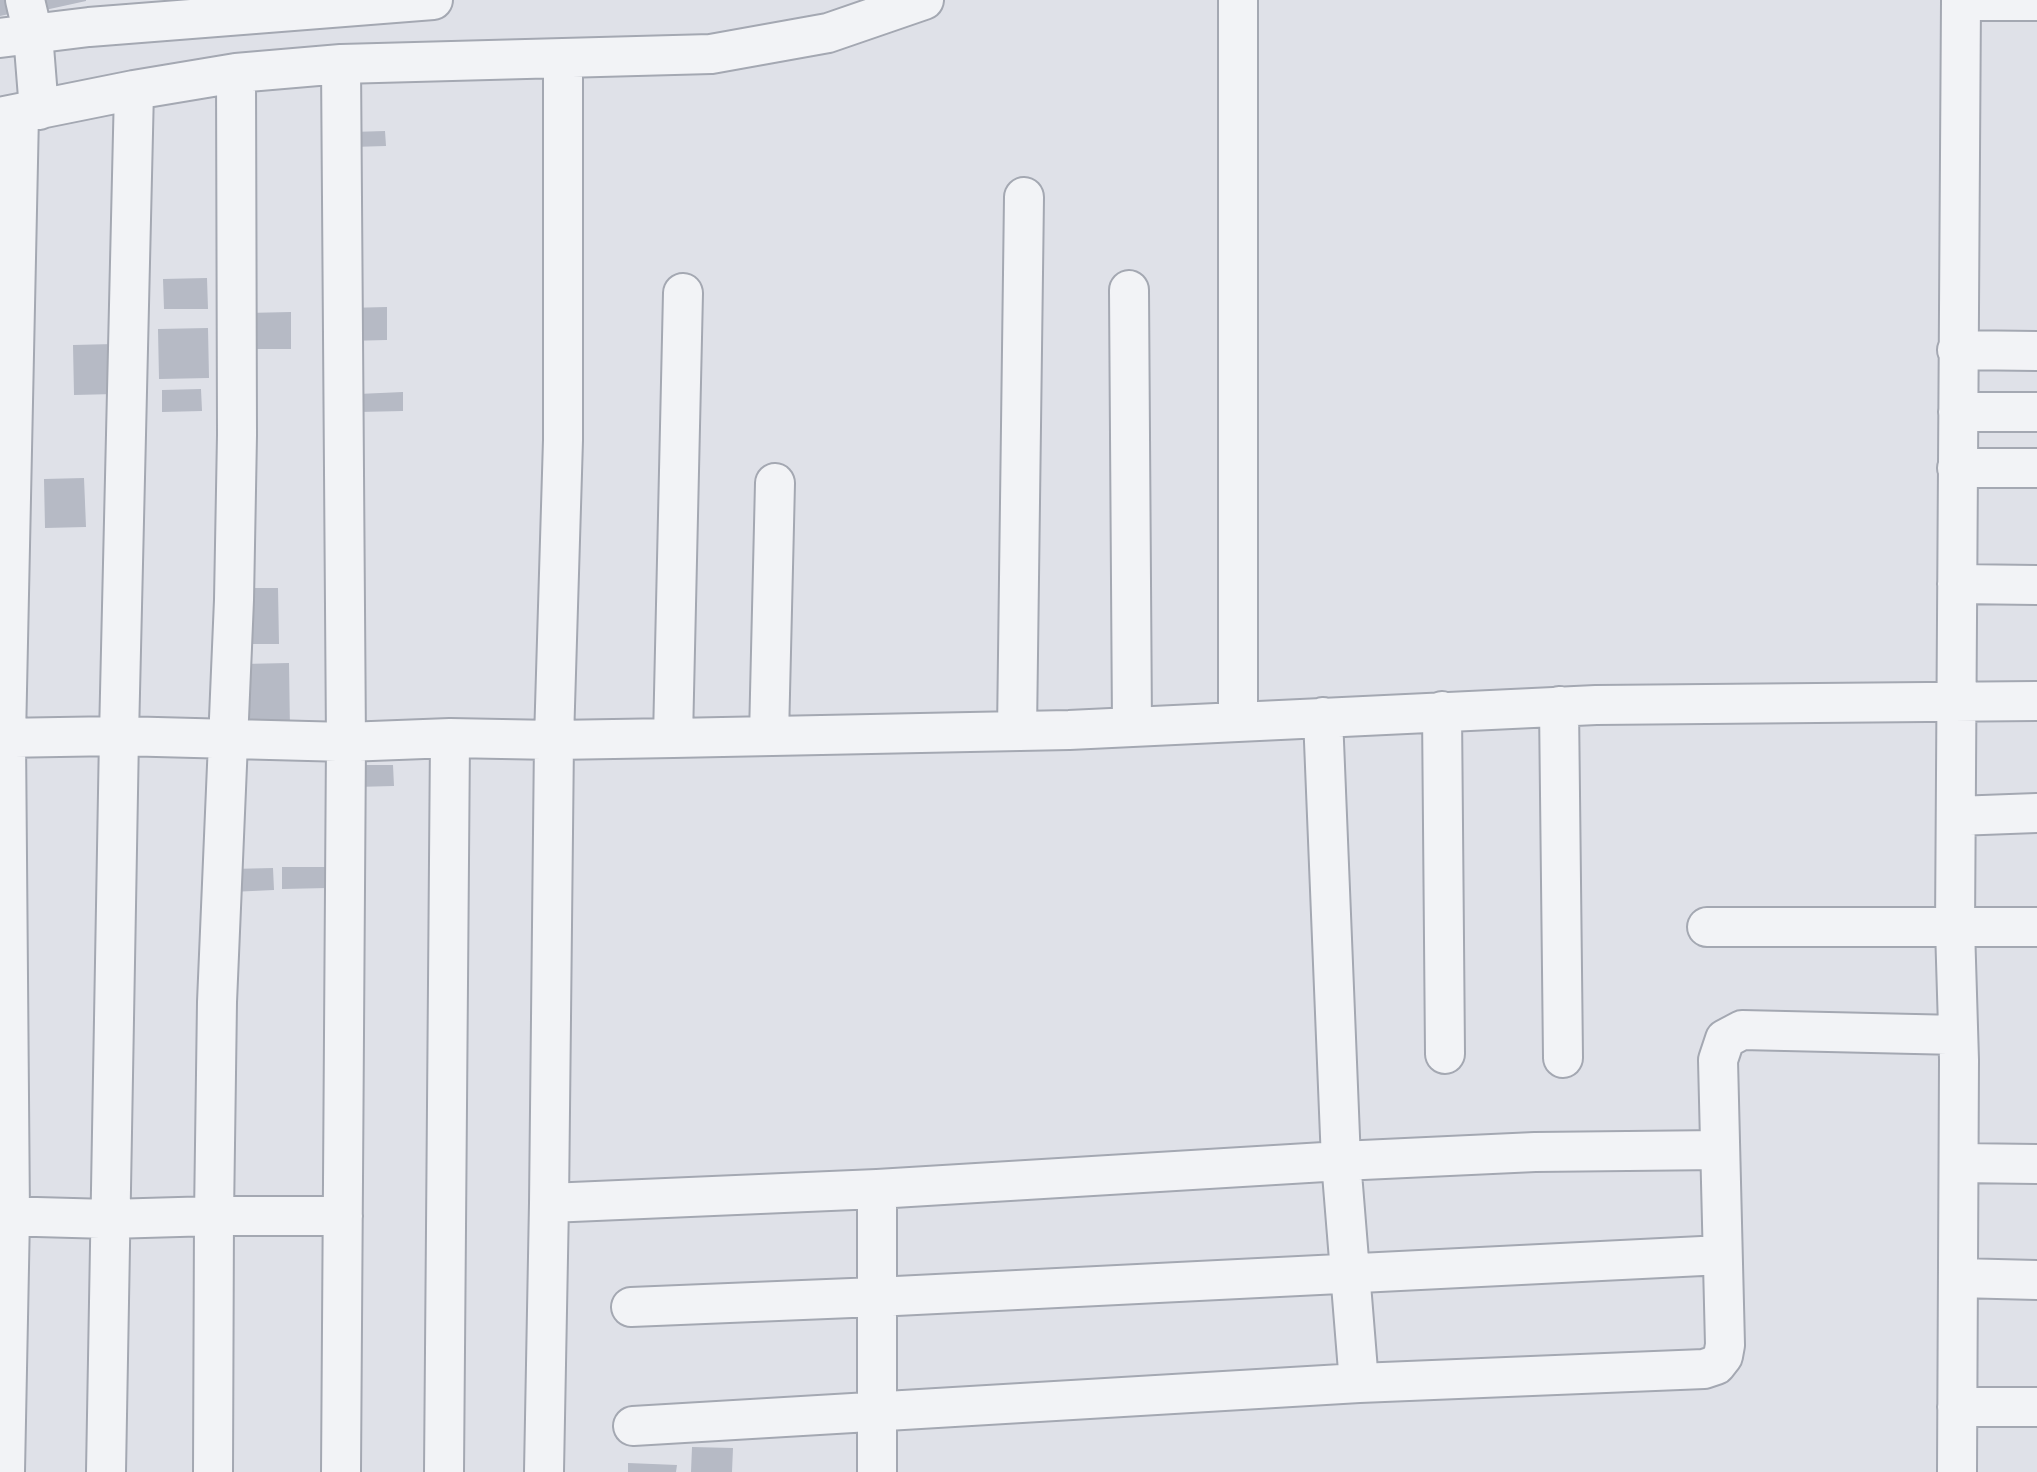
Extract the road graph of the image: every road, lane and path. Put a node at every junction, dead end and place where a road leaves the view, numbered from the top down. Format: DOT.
graph roads {
  1 [pos="433,0"];
  2 [pos="924,0"];
  3 [pos="1238,0"];
  4 [pos="1961,0"];
  5 [pos="2037,1"];
  6 [pos="227,8"];
  7 [pos="23,30"];
  8 [pos="563,58"];
  9 [pos="341,64"];
  10 [pos="236,73"];
  11 [pos="134,90"];
  12 [pos="24,107"];
  13 [pos="1024,197"];
  14 [pos="1129,290"];
  15 [pos="682,293"];
  16 [pos="1957,350"];
  17 [pos="2037,351"];
  18 [pos="1958,412"];
  19 [pos="2037,412"];
  20 [pos="1957,468"];
  21 [pos="2037,468"];
  22 [pos="775,483"];
  23 [pos="1957,584"];
  24 [pos="2037,584"];
  25 [pos="1957,701"];
  26 [pos="2037,701"];
  27 [pos="1559,706"];
  28 [pos="1442,711"];
  29 [pos="1323,717"];
  30 [pos="1238,721"];
  31 [pos="1132,726"];
  32 [pos="1017,731"];
  33 [pos="119,736"];
  34 [pos="769,736"];
  35 [pos="3,738"];
  36 [pos="450,738"];
  37 [pos="673,738"];
  38 [pos="227,740"];
  39 [pos="554,740"];
  40 [pos="346,742"];
  41 [pos="2037,813"];
  42 [pos="1956,816"];
  43 [pos="1707,927"];
  44 [pos="2037,927"];
  45 [pos="1955,928"];
  46 [pos="1958,1035"];
  47 [pos="1445,1054"];
  48 [pos="1563,1058"];
  49 [pos="1720,1150"];
  50 [pos="1341,1161"];
  51 [pos="1959,1163"];
  52 [pos="2037,1164"];
  53 [pos="877,1189"];
  54 [pos="549,1203"];
  55 [pos="5,1216"];
  56 [pos="214,1216"];
  57 [pos="342,1216"];
  58 [pos="109,1219"];
  59 [pos="1722,1255"];
  60 [pos="1351,1274"];
  61 [pos="1958,1278"];
  62 [pos="2037,1280"];
  63 [pos="876,1297"];
  64 [pos="631,1307"];
  65 [pos="1359,1383"];
  66 [pos="1957,1407"];
  67 [pos="2037,1408"];
  68 [pos="878,1412"];
  69 [pos="633,1426"];
  70 [pos="5,1472"];
  71 [pos="106,1472"];
  72 [pos="213,1472"];
  73 [pos="341,1472"];
  74 [pos="444,1472"];
  75 [pos="544,1472"];
  76 [pos="877,1472"];
  77 [pos="1957,1472"];
  1 -- 6 [label="street"];
  2 -- 8 [label="street"];
  3 -- 30 [label="street"];
  4 -- 5 [label="street"];
  4 -- 16 [label="street"];
  6 -- 7 [label="street"];
  7 -- 12 [label="street"];
  8 -- 9 [label="street"];
  8 -- 39 [label="street"];
  9 -- 10 [label="street"];
  9 -- 40 [label="street"];
  10 -- 11 [label="street"];
  10 -- 38 [label="street"];
  11 -- 12 [label="street"];
  11 -- 33 [label="street"];
  12 -- 35 [label="street"];
  13 -- 32 [label="street"];
  14 -- 31 [label="street"];
  15 -- 37 [label="street"];
  16 -- 17 [label="street"];
  16 -- 18 [label="street"];
  18 -- 19 [label="street"];
  18 -- 20 [label="street"];
  20 -- 21 [label="street"];
  20 -- 23 [label="street"];
  22 -- 34 [label="street"];
  23 -- 24 [label="street"];
  23 -- 25 [label="street"];
  25 -- 26 [label="street"];
  25 -- 27 [label="street"];
  25 -- 42 [label="street"];
  27 -- 28 [label="street"];
  27 -- 48 [label="street"];
  28 -- 29 [label="street"];
  28 -- 47 [label="street"];
  29 -- 30 [label="street"];
  29 -- 50 [label="street"];
  30 -- 31 [label="street"];
  31 -- 32 [label="street"];
  32 -- 34 [label="street"];
  33 -- 35 [label="street"];
  33 -- 38 [label="street"];
  33 -- 58 [label="street"];
  34 -- 37 [label="street"];
  35 -- 55 [label="street"];
  36 -- 39 [label="street"];
  36 -- 40 [label="street"];
  36 -- 74 [label="street"];
  37 -- 39 [label="street"];
  38 -- 40 [label="street"];
  38 -- 56 [label="street"];
  39 -- 54 [label="street"];
  40 -- 57 [label="street"];
  41 -- 42 [label="street"];
  42 -- 45 [label="street"];
  43 -- 45 [label="street"];
  44 -- 45 [label="street"];
  45 -- 46 [label="street"];
  46 -- 49 [label="street"];
  46 -- 51 [label="street"];
  49 -- 50 [label="street"];
  49 -- 59 [label="street"];
  50 -- 53 [label="street"];
  50 -- 60 [label="street"];
  51 -- 52 [label="street"];
  51 -- 61 [label="street"];
  53 -- 54 [label="street"];
  53 -- 63 [label="street"];
  54 -- 75 [label="street"];
  55 -- 58 [label="street"];
  55 -- 70 [label="street"];
  56 -- 57 [label="street"];
  56 -- 58 [label="street"];
  56 -- 72 [label="street"];
  57 -- 73 [label="street"];
  58 -- 71 [label="street"];
  59 -- 60 [label="street"];
  59 -- 65 [label="street"];
  60 -- 63 [label="street"];
  60 -- 65 [label="street"];
  61 -- 62 [label="street"];
  61 -- 66 [label="street"];
  63 -- 64 [label="street"];
  63 -- 68 [label="street"];
  65 -- 68 [label="street"];
  66 -- 67 [label="street"];
  66 -- 77 [label="street"];
  68 -- 69 [label="street"];
  68 -- 76 [label="street"];
}
